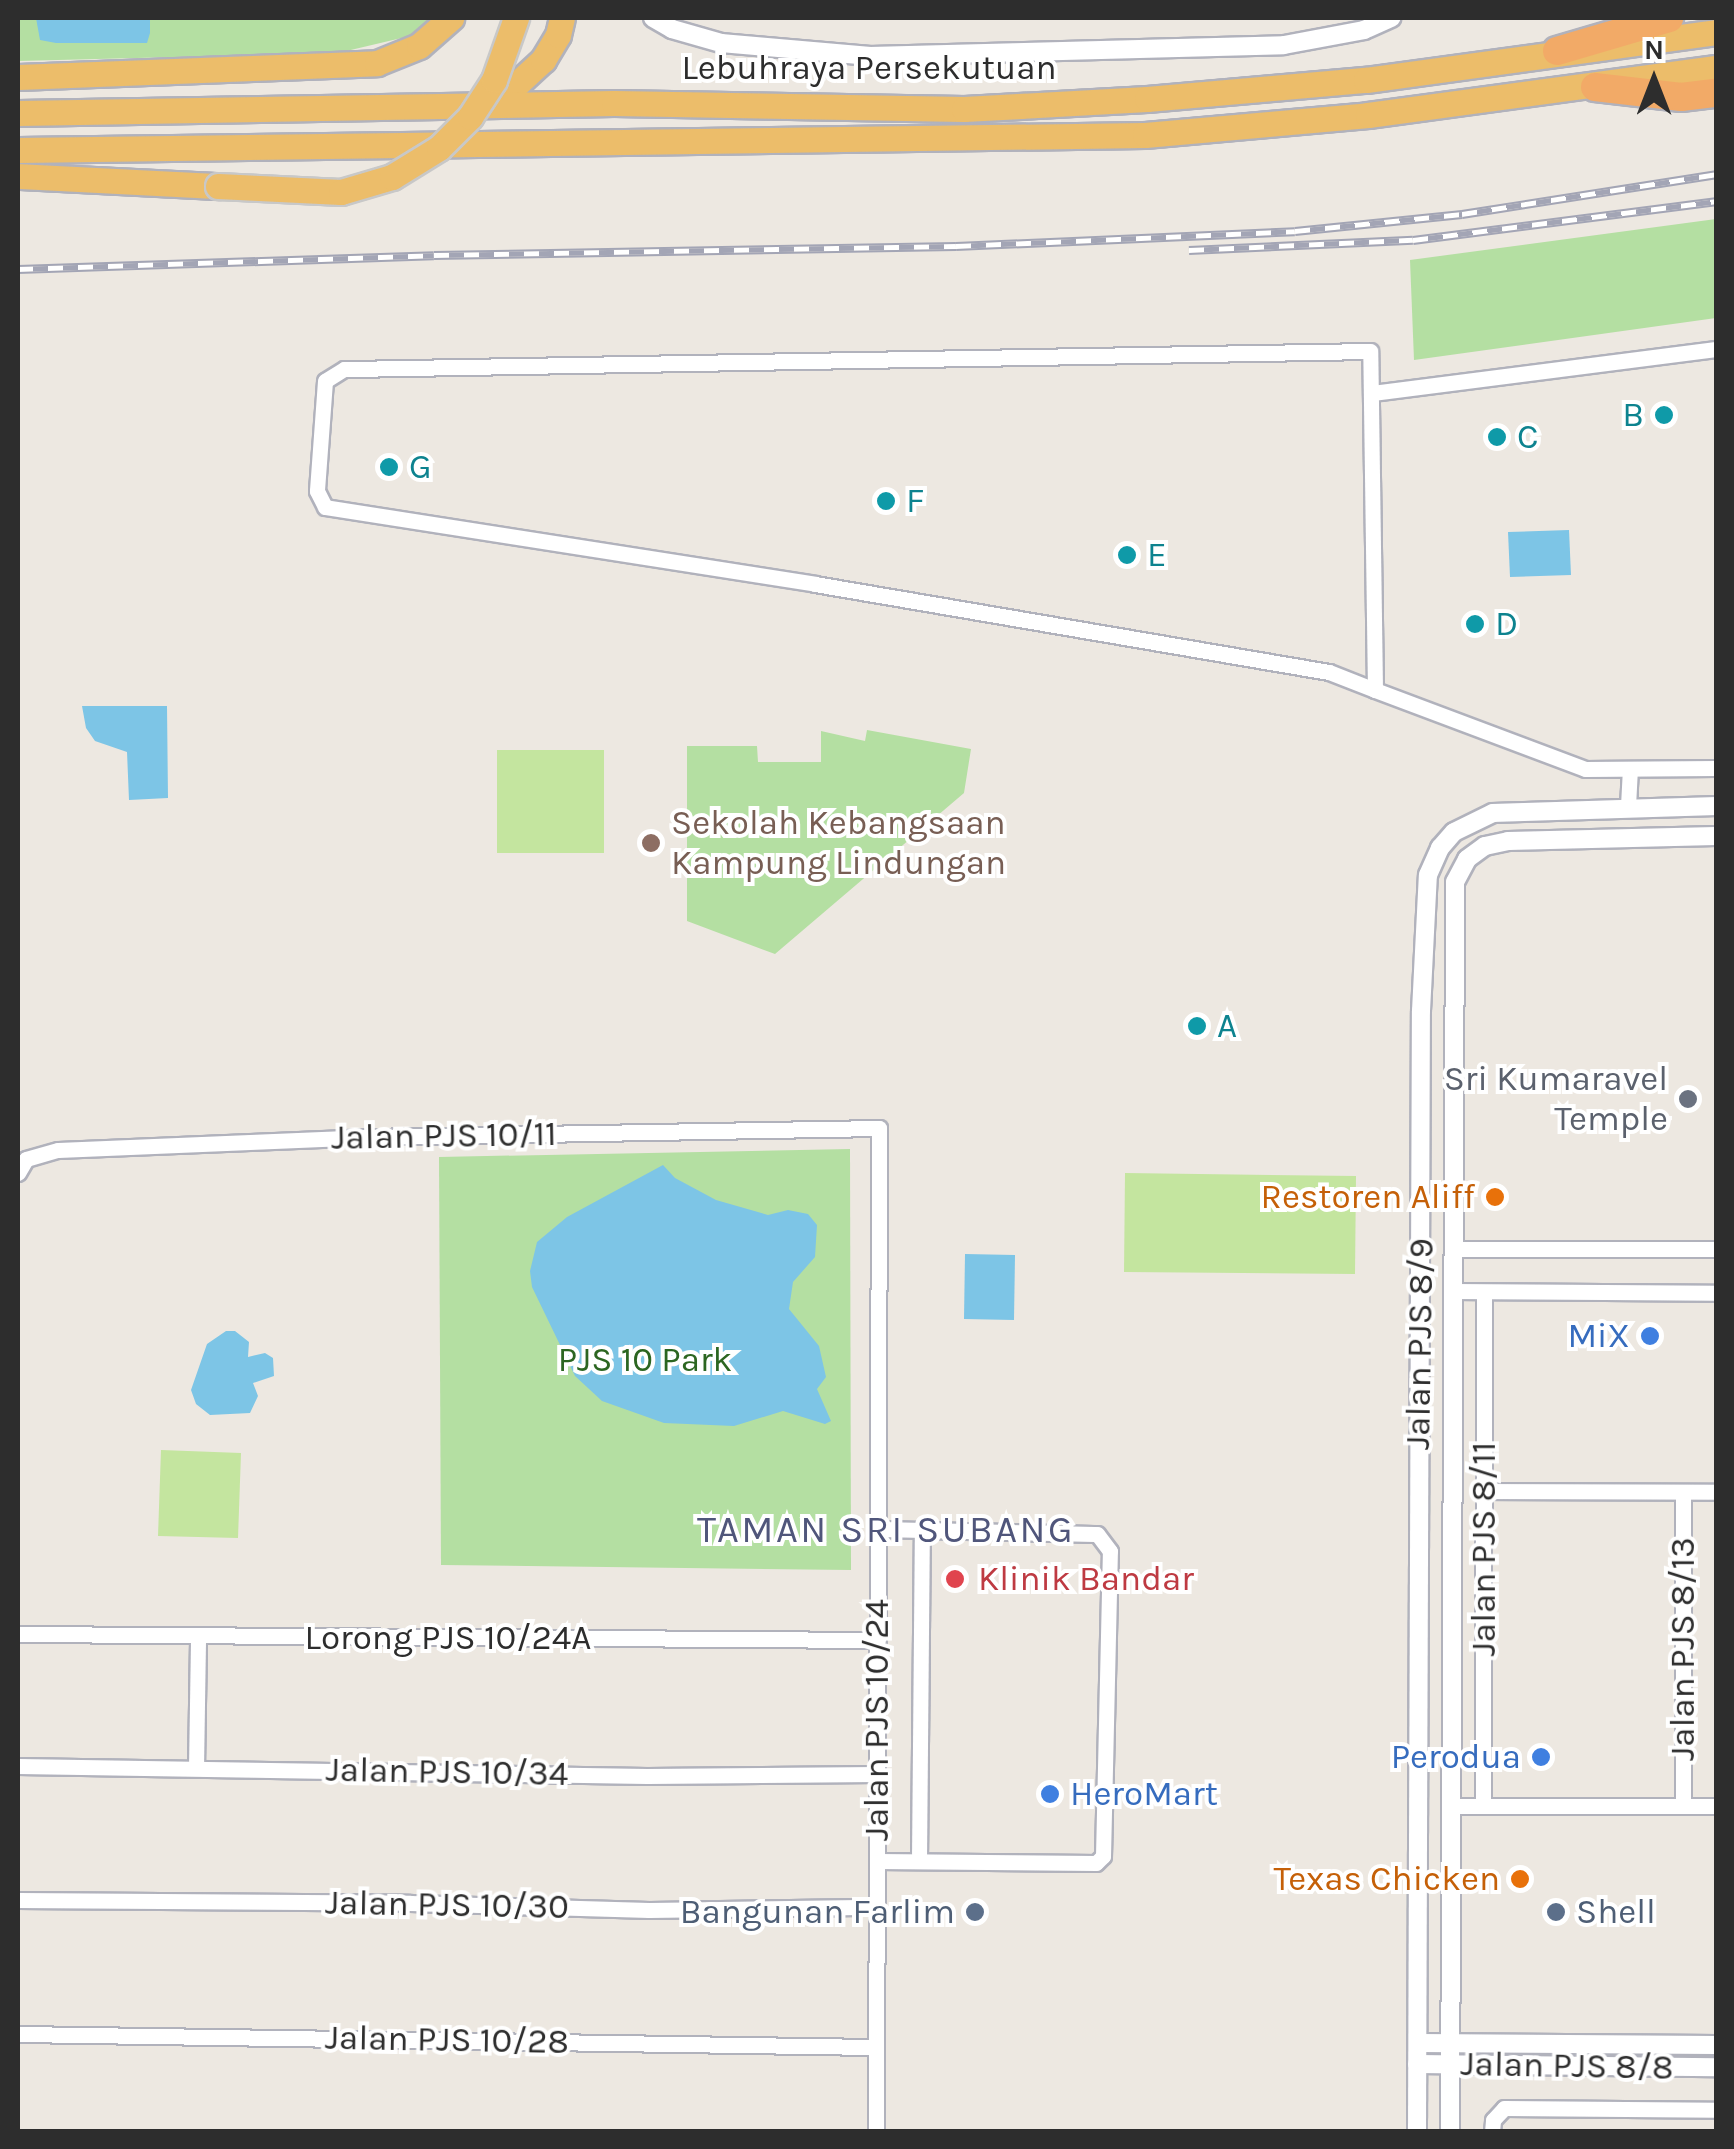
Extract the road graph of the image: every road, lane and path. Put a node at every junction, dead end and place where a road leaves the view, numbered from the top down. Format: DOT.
graph roads {
  1 [pos="452,18"];
  2 [pos="516,18"];
  3 [pos="653,18"];
  4 [pos="1391,18"];
  5 [pos="1669,18"];
  6 [pos="566,23"];
  7 [pos="1716,32"];
  8 [pos="1556,51"];
  9 [pos="1716,68"];
  10 [pos="18,76"];
  11 [pos="1595,87"];
  12 [pos="1716,93"];
  13 [pos="494,105"];
  14 [pos="18,113"];
  15 [pos="18,150"];
  16 [pos="18,176"];
  17 [pos="1716,349"];
  18 [pos="1372,393"];
  19 [pos="1375,690"];
  20 [pos="1716,768"];
  21 [pos="1630,770"];
  22 [pos="1628,806"];
  23 [pos="1716,806"];
  24 [pos="1716,836"];
  25 [pos="1466,859"];
  26 [pos="1433,860"];
  27 [pos="1422,1104"];
  28 [pos="1455,1105"];
  29 [pos="880,1128"];
  30 [pos="18,1173"];
  31 [pos="1453,1249"];
  32 [pos="1716,1249"];
  33 [pos="1453,1292"];
  34 [pos="1484,1292"];
  35 [pos="1716,1294"];
  36 [pos="1484,1491"];
  37 [pos="1683,1492"];
  38 [pos="1716,1492"];
  39 [pos="878,1529"];
  40 [pos="922,1530"];
  41 [pos="18,1634"];
  42 [pos="198,1636"];
  43 [pos="878,1640"];
  44 [pos="18,1766"];
  45 [pos="196,1768"];
  46 [pos="878,1774"];
  47 [pos="1452,1806"];
  48 [pos="1483,1806"];
  49 [pos="1683,1806"];
  50 [pos="1716,1806"];
  51 [pos="877,1861"];
  52 [pos="919,1861"];
  53 [pos="18,1900"];
  54 [pos="877,1907"];
  55 [pos="18,2034"];
  56 [pos="1418,2043"];
  57 [pos="1451,2043"];
  58 [pos="1716,2045"];
  59 [pos="876,2046"];
  60 [pos="1417,2064"];
  61 [pos="1451,2064"];
  62 [pos="1716,2068"];
  63 [pos="1716,2110"];
  64 [pos="876,2132"];
  65 [pos="1417,2132"];
  66 [pos="1450,2132"];
  67 [pos="1492,2132"];
  1 -- 10 [label="highway"];
  2 -- 16 [label="highway, bridge"];
  3 -- 4 [label="street"];
  5 -- 8 [label="highway"];
  6 -- 13 [label="highway"];
  7 -- 8 [label="highway, Lebuhraya Persekutuan"];
  8 -- 13 [label="highway, Lebuhraya Persekutuan"];
  9 -- 11 [label="highway, Lebuhraya Persekutuan"];
  11 -- 12 [label="highway"];
  11 -- 15 [label="highway, Lebuhraya Persekutuan"];
  13 -- 14 [label="highway, Lebuhraya Persekutuan"];
  17 -- 18 [label="street"];
  18 -- 19 [label="street"];
  18 -- 19 [label="street"];
  19 -- 21 [label="street"];
  20 -- 21 [label="street"];
  21 -- 22 [label="street"];
  22 -- 23 [label="street"];
  22 -- 26 [label="street"];
  24 -- 25 [label="street"];
  25 -- 26 [label="street"];
  25 -- 28 [label="street, Jalan PJS 8/9"];
  26 -- 27 [label="street, Jalan PJS 8/9"];
  27 -- 28 [label="street"];
  27 -- 56 [label="street, Jalan PJS 8/9"];
  28 -- 31 [label="street, Jalan PJS 8/9"];
  29 -- 30 [label="street, Jalan PJS 10/11"];
  29 -- 39 [label="street, Jalan PJS 10/24"];
  31 -- 32 [label="street"];
  31 -- 33 [label="street, Jalan PJS 8/9"];
  33 -- 34 [label="street"];
  33 -- 47 [label="street, Jalan PJS 8/9"];
  34 -- 35 [label="street"];
  34 -- 36 [label="street, Jalan PJS 8/11"];
  36 -- 37 [label="street"];
  36 -- 48 [label="street, Jalan PJS 8/11"];
  37 -- 38 [label="street"];
  37 -- 49 [label="street, Jalan PJS 8/13"];
  39 -- 40 [label="street"];
  39 -- 43 [label="street, Jalan PJS 10/24"];
  40 -- 52 [label="street"];
  40 -- 52 [label="street"];
  41 -- 42 [label="street, Lorong PJS 10/24A"];
  42 -- 43 [label="street, Lorong PJS 10/24A"];
  42 -- 45 [label="street"];
  43 -- 46 [label="street, Jalan PJS 10/24"];
  44 -- 45 [label="street, Jalan PJS 10/34"];
  45 -- 46 [label="street, Jalan PJS 10/34"];
  46 -- 51 [label="street, Jalan PJS 10/24"];
  47 -- 48 [label="street"];
  47 -- 57 [label="street, Jalan PJS 8/9"];
  48 -- 49 [label="street"];
  49 -- 50 [label="street"];
  51 -- 52 [label="street"];
  51 -- 54 [label="street, Jalan PJS 10/24"];
  53 -- 54 [label="street, Jalan PJS 10/30"];
  54 -- 59 [label="street, Jalan PJS 10/24"];
  55 -- 59 [label="street, Jalan PJS 10/28"];
  56 -- 57 [label="street, Jalan PJS 8/8"];
  56 -- 60 [label="street, Jalan PJS 8/9"];
  57 -- 58 [label="street, Jalan PJS 8/8"];
  57 -- 61 [label="street, Jalan PJS 8/9"];
  59 -- 64 [label="street, Jalan PJS 10/24"];
  60 -- 61 [label="street, Jalan PJS 8/8"];
  60 -- 65 [label="street, Jalan PJS 8/9"];
  61 -- 62 [label="street, Jalan PJS 8/8"];
  61 -- 66 [label="street, Jalan PJS 8/9"];
  63 -- 67 [label="street"];
}
